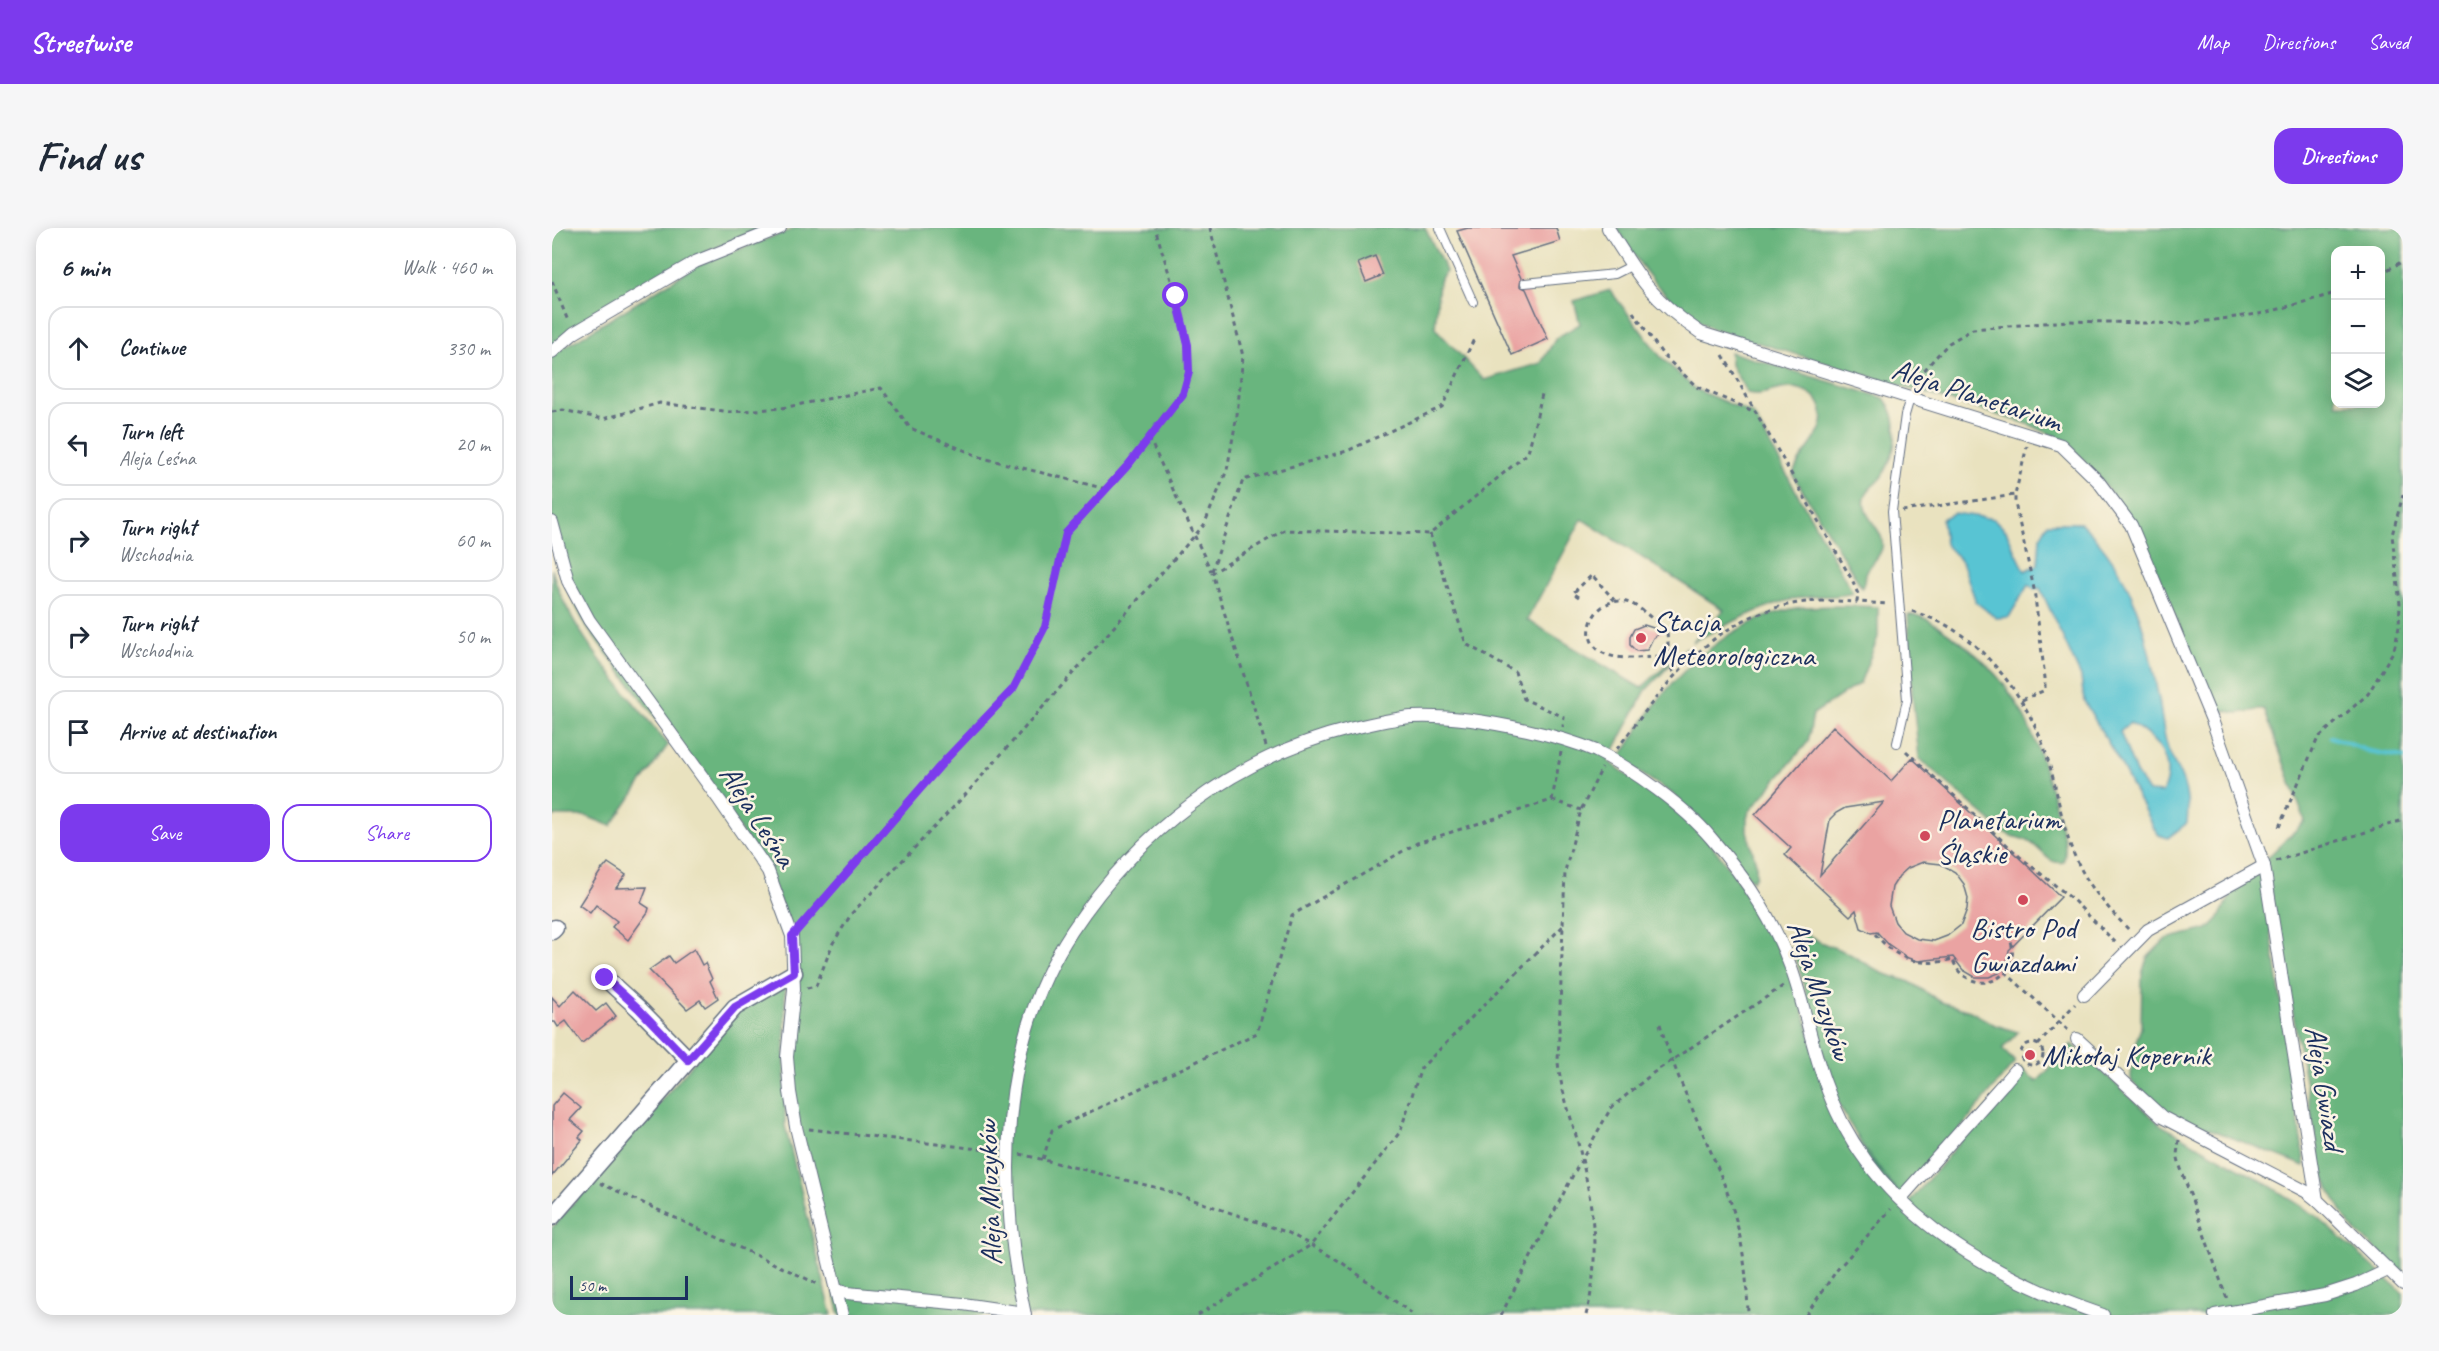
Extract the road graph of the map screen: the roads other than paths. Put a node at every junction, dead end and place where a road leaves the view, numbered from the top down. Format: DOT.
graph roads {
  1 [pos="780,228"];
  2 [pos="1440,228"];
  3 [pos="1608,228"];
  4 [pos="1631,266"];
  5 [pos="1525,283"];
  6 [pos="1473,302"];
  7 [pos="552,352"];
  8 [pos="1910,398"];
  9 [pos="552,522"];
  10 [pos="1897,743"];
  11 [pos="2264,866"];
  12 [pos="605,978"];
  13 [pos="794,981"];
  14 [pos="2084,996"];
  15 [pos="2077,1039"];
  16 [pos="688,1060"];
  17 [pos="2015,1070"];
  18 [pos="1900,1199"];
  19 [pos="2317,1200"];
  20 [pos="552,1217"];
  21 [pos="2388,1270"];
  22 [pos="2403,1284"];
  23 [pos="836,1290"];
  24 [pos="1024,1314"];
  25 [pos="842,1315"];
  26 [pos="2103,1315"];
  27 [pos="2215,1315"];
  1 -- 7 [label="street"];
  2 -- 6 [label="lane"];
  3 -- 4 [label="street, Aleja Planetarium"];
  4 -- 5 [label="lane"];
  4 -- 8 [label="street, Aleja Planetarium"];
  8 -- 10 [label="lane"];
  8 -- 11 [label="street, Aleja Planetarium"];
  9 -- 13 [label="street, Aleja Leśna"];
  11 -- 14 [label="street"];
  11 -- 19 [label="street, Aleja Gwiazd"];
  12 -- 16 [label="street"];
  13 -- 16 [label="street"];
  13 -- 23 [label="street, Aleja Leśna"];
  15 -- 19 [label="street"];
  16 -- 20 [label="street"];
  17 -- 18 [label="street"];
  18 -- 24 [label="street, Aleja Muzyków"];
  18 -- 26 [label="street, Aleja Muzyków"];
  19 -- 21 [label="street"];
  21 -- 22 [label="street"];
  21 -- 27 [label="street"];
  23 -- 24 [label="street"];
  23 -- 25 [label="street, Aleja Leśna"];
}
